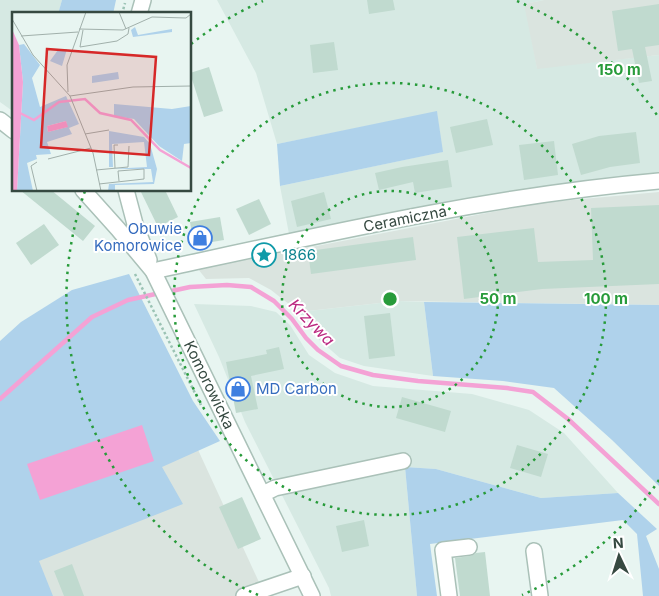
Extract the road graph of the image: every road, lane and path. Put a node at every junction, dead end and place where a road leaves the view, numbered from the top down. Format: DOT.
graph roads {
  1 [pos="0,120"];
  2 [pos="12,129"];
  3 [pos="659,181"];
  4 [pos="84,191"];
  5 [pos="126,191"];
  6 [pos="155,275"];
  7 [pos="139,282"];
  8 [pos="153,309"];
  9 [pos="403,461"];
  10 [pos="263,494"];
  11 [pos="469,547"];
  12 [pos="534,551"];
  13 [pos="303,576"];
  14 [pos="244,596"];
  15 [pos="312,596"];
  16 [pos="449,596"];
  17 [pos="540,596"];
  1 -- 2 [label="street"];
  3 -- 6 [label="street, Ceramiczna"];
  4 -- 6 [label="street, Komorowicka"];
  5 -- 6 [label="street"];
  6 -- 10 [label="street, Komorowicka"];
  7 -- 8 [label="path"];
  9 -- 10 [label="street"];
  10 -- 13 [label="street, Komorowicka"];
  11 -- 16 [label="street"];
  12 -- 17 [label="street"];
  13 -- 14 [label="street"];
  13 -- 15 [label="street, Komorowicka"];
}
